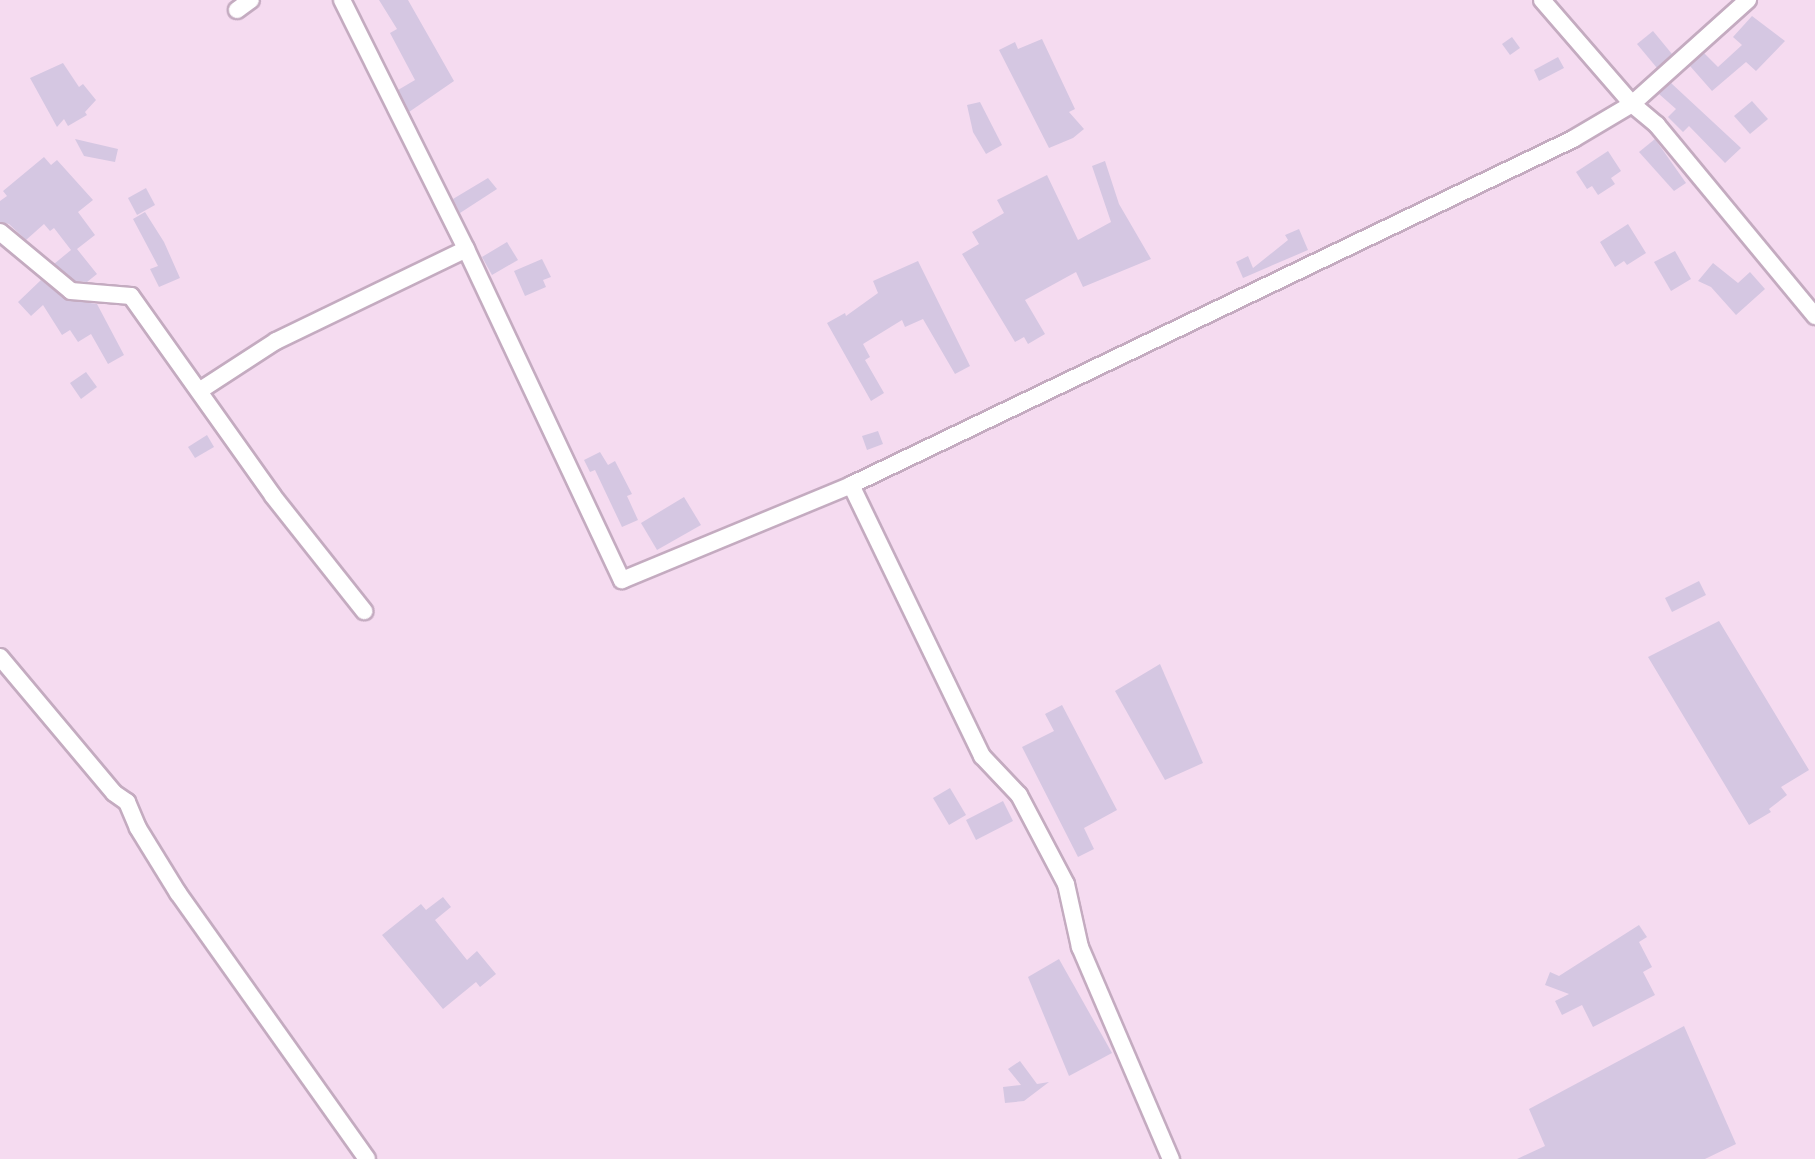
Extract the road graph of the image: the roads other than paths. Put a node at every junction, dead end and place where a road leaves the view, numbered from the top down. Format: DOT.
graph roads {
  1 [pos="342,0"];
  2 [pos="1542,0"];
  3 [pos="1748,0"];
  4 [pos="1632,104"];
  5 [pos="0,232"];
  6 [pos="466,249"];
  7 [pos="1815,316"];
  8 [pos="199,391"];
  9 [pos="851,485"];
  10 [pos="364,611"];
  11 [pos="0,657"];
  12 [pos="367,1159"];
  13 [pos="1171,1159"];
  1 -- 6 [label="street"];
  2 -- 4 [label="street"];
  3 -- 4 [label="street"];
  4 -- 7 [label="street"];
  4 -- 9 [label="street"];
  5 -- 8 [label="street"];
  6 -- 8 [label="street"];
  6 -- 9 [label="street"];
  8 -- 10 [label="street"];
  9 -- 13 [label="street"];
  11 -- 12 [label="street"];
}
